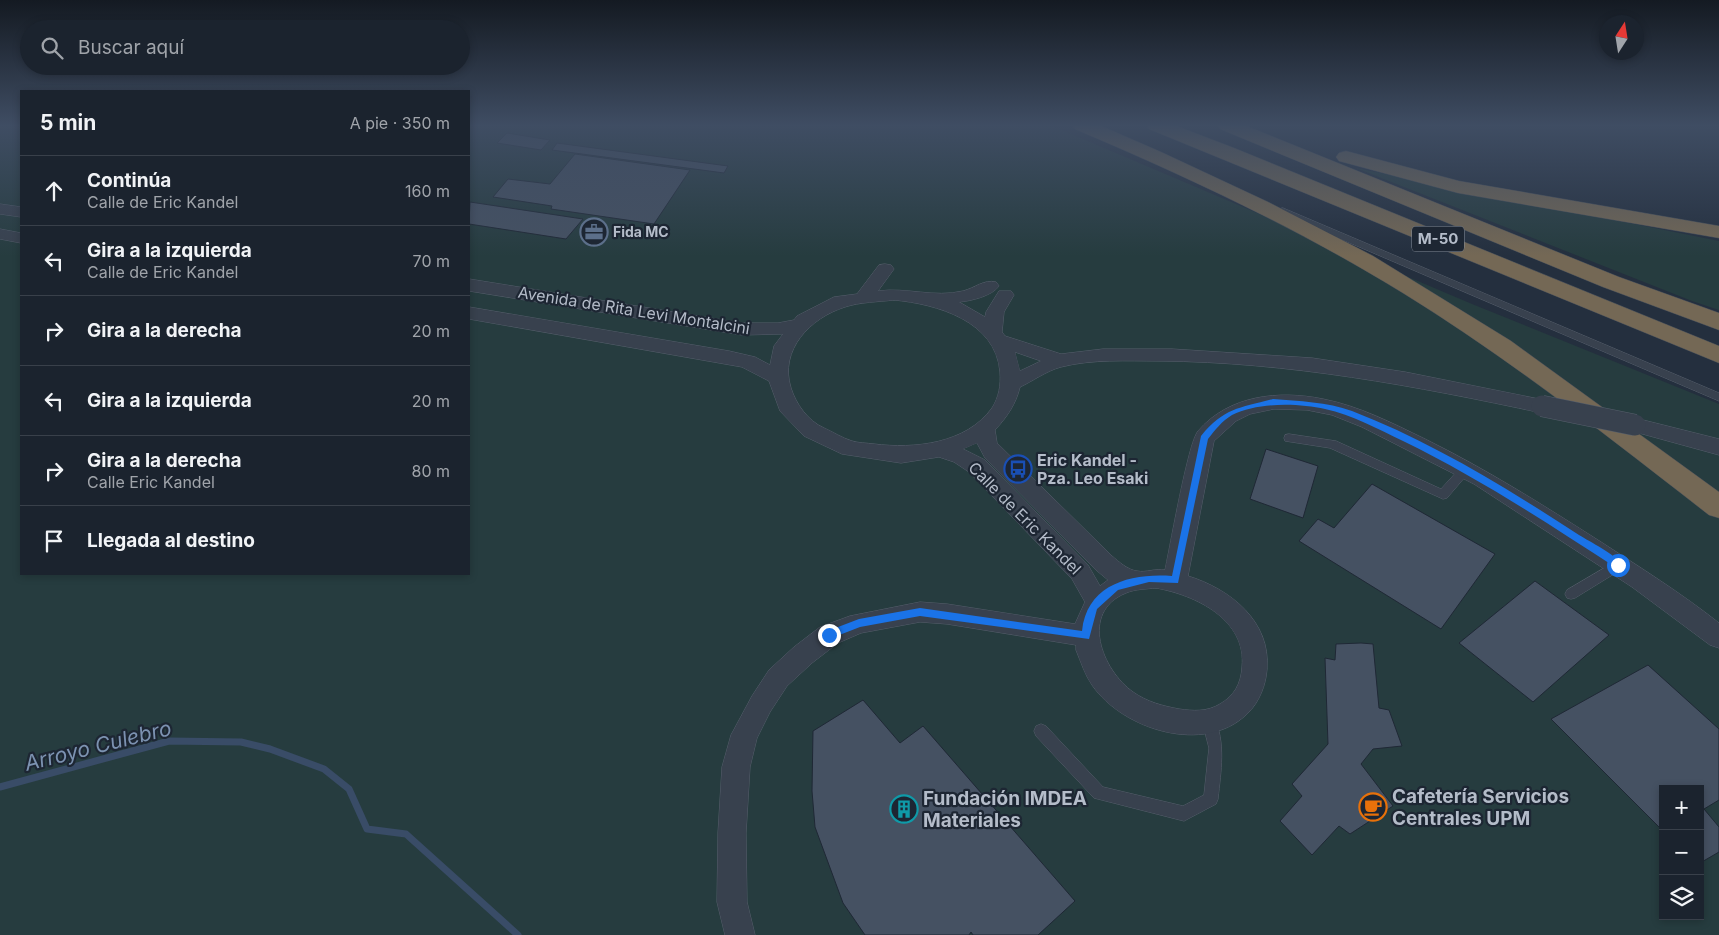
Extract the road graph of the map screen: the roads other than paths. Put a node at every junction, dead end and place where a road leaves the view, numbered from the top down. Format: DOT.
graph roads {
  1 [pos="1180,169"];
  2 [pos="1185,169"];
  3 [pos="1270,169"];
  4 [pos="1334,169"];
  5 [pos="1393,169"];
  6 [pos="0,209"];
  7 [pos="20,212"];
  8 [pos="1719,232"];
  9 [pos="0,234"];
  10 [pos="20,238"];
  11 [pos="885,270"];
  12 [pos="470,285"];
  13 [pos="864,296"];
  14 [pos="932,299"];
  15 [pos="470,313"];
  16 [pos="1719,322"];
  17 [pos="799,325"];
  18 [pos="995,337"];
  19 [pos="1719,355"];
  20 [pos="1062,360"];
  21 [pos="776,376"];
  22 [pos="1011,383"];
  23 [pos="1719,397"];
  24 [pos="984,427"];
  25 [pos="1289,438"];
  26 [pos="1719,447"];
  27 [pos="939,449"];
  28 [pos="1465,470"];
  29 [pos="1719,507"];
  30 [pos="1618,565"];
  31 [pos="1133,580"];
  32 [pos="1175,580"];
  33 [pos="1571,594"];
  34 [pos="1097,602"];
  35 [pos="1086,636"];
  36 [pos="1719,637"];
  37 [pos="1209,721"];
  38 [pos="1041,731"];
  39 [pos="740,935"];
  1 -- 29 [label="highway"];
  2 -- 23 [label="lane"];
  3 -- 19 [label="highway, M-50"];
  4 -- 16 [label="highway, M-50"];
  5 -- 8 [label="highway"];
  6 -- 7 [label="street"];
  9 -- 10 [label="street"];
  11 -- 13 [label="street"];
  12 -- 17 [label="street, Avenida de Rita Levi Montalcini"];
  13 -- 14 [label="street"];
  13 -- 17 [label="street"];
  14 -- 18 [label="street"];
  14 -- 18 [label="street"];
  15 -- 21 [label="street, Avenida de Rita Levi Montalcini"];
  17 -- 21 [label="street"];
  18 -- 20 [label="street"];
  18 -- 22 [label="street"];
  20 -- 22 [label="street"];
  20 -- 26 [label="street, bridge"];
  21 -- 27 [label="street"];
  22 -- 24 [label="street"];
  24 -- 27 [label="street"];
  24 -- 31 [label="street, Calle de Eric Kandel"];
  25 -- 28 [label="lane"];
  27 -- 34 [label="street, Calle de Eric Kandel"];
  28 -- 30 [label="street"];
  28 -- 32 [label="street"];
  30 -- 33 [label="lane"];
  30 -- 36 [label="street"];
  31 -- 32 [label="street"];
  31 -- 34 [label="street"];
  32 -- 37 [label="street"];
  34 -- 35 [label="street"];
  35 -- 37 [label="street"];
  35 -- 39 [label="street"];
  37 -- 38 [label="lane"];
}
